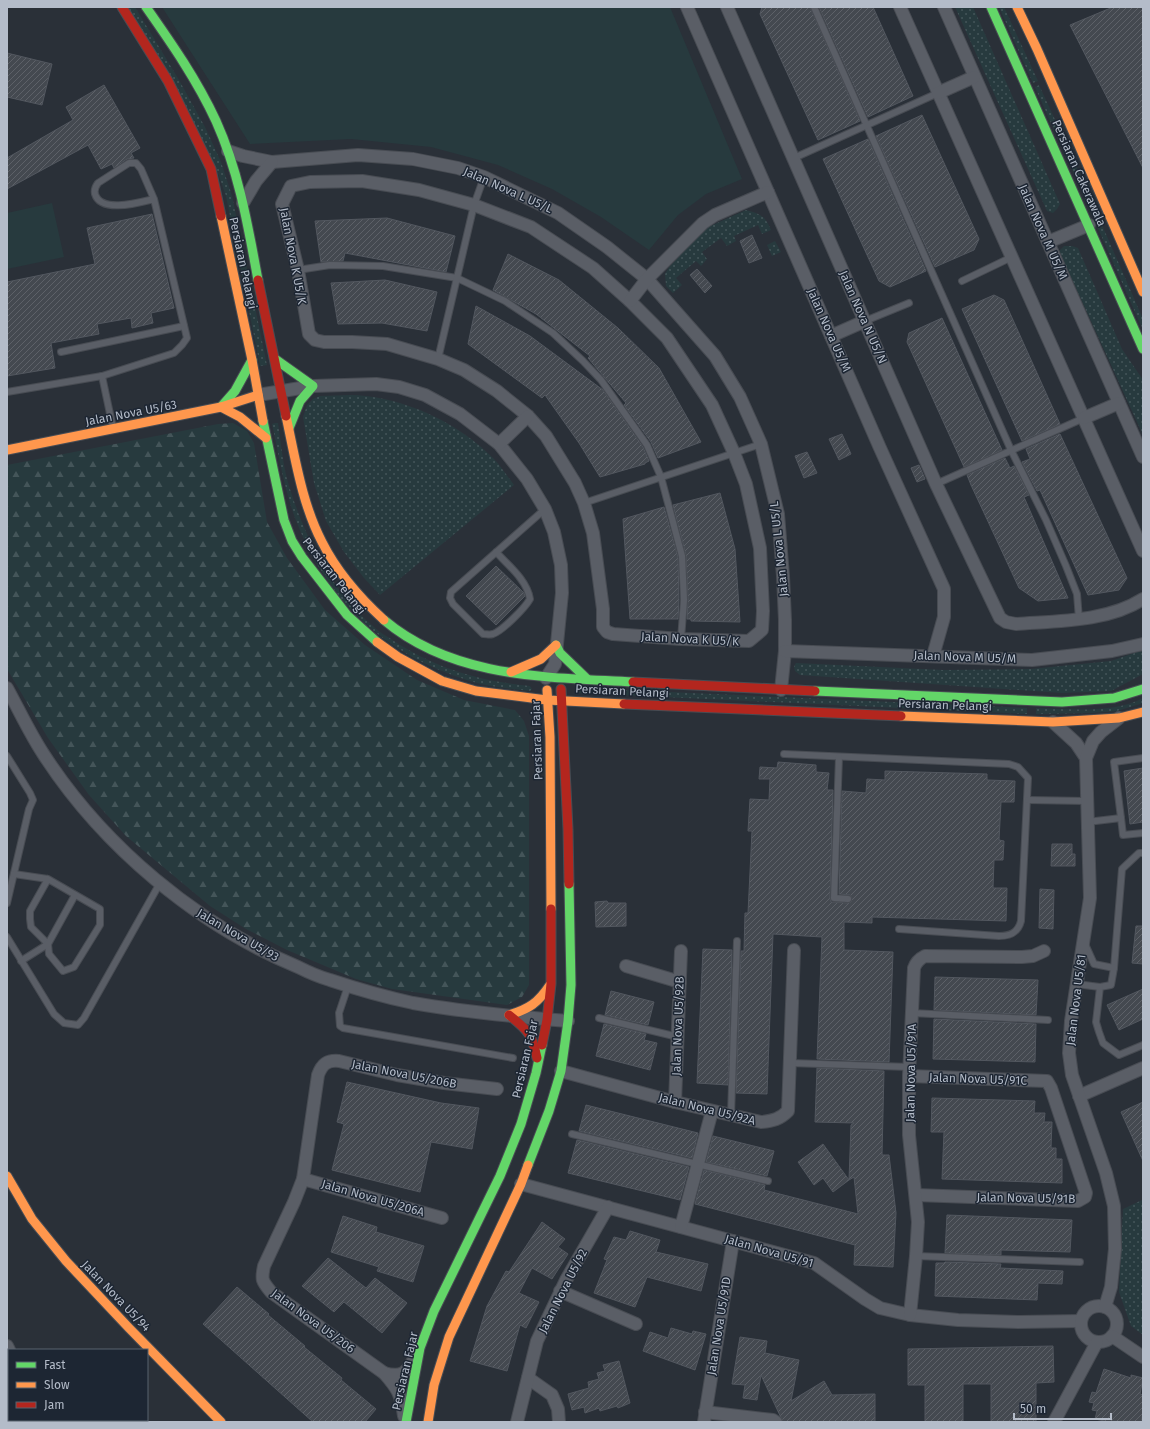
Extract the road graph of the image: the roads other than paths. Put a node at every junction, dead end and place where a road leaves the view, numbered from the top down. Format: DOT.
graph roads {
  1 [pos="122,7"];
  2 [pos="146,7"];
  3 [pos="687,7"];
  4 [pos="728,7"];
  5 [pos="814,7"];
  6 [pos="900,7"];
  7 [pos="944,7"];
  8 [pos="991,7"];
  9 [pos="1017,7"];
  10 [pos="974,77"];
  11 [pos="938,93"];
  12 [pos="867,125"];
  13 [pos="228,151"];
  14 [pos="794,158"];
  15 [pos="272,162"];
  16 [pos="484,177"];
  17 [pos="768,192"];
  18 [pos="154,198"];
  19 [pos="243,203"];
  20 [pos="474,205"];
  21 [pos="1089,225"];
  22 [pos="1048,242"];
  23 [pos="1012,257"];
  24 [pos="298,270"];
  25 [pos="457,278"];
  26 [pos="647,280"];
  27 [pos="962,281"];
  28 [pos="1143,292"];
  29 [pos="630,301"];
  30 [pos="909,303"];
  31 [pos="865,321"];
  32 [pos="184,326"];
  33 [pos="831,336"];
  34 [pos="1143,349"];
  35 [pos="61,352"];
  36 [pos="275,359"];
  37 [pos="438,359"];
  38 [pos="252,360"];
  39 [pos="102,376"];
  40 [pos="313,386"];
  41 [pos="281,391"];
  42 [pos="7,392"];
  43 [pos="258,395"];
  44 [pos="1119,403"];
  45 [pos="221,407"];
  46 [pos="528,416"];
  47 [pos="1084,418"];
  48 [pos="113,428"];
  49 [pos="289,428"];
  50 [pos="266,438"];
  51 [pos="499,444"];
  52 [pos="761,444"];
  53 [pos="7,450"];
  54 [pos="1012,450"];
  55 [pos="734,453"];
  56 [pos="1143,457"];
  57 [pos="661,477"];
  58 [pos="936,484"];
  59 [pos="584,503"];
  60 [pos="545,509"];
  61 [pos="1143,551"];
  62 [pos="496,552"];
  63 [pos="1143,600"];
  64 [pos="1079,619"];
  65 [pos="681,639"];
  66 [pos="1143,644"];
  67 [pos="556,645"];
  68 [pos="785,651"];
  69 [pos="933,656"];
  70 [pos="555,664"];
  71 [pos="508,673"];
  72 [pos="546,678"];
  73 [pos="561,679"];
  74 [pos="587,679"];
  75 [pos="7,688"];
  76 [pos="1143,689"];
  77 [pos="781,690"];
  78 [pos="522,698"];
  79 [pos="547,700"];
  80 [pos="561,700"];
  81 [pos="588,701"];
  82 [pos="531,706"];
  83 [pos="578,711"];
  84 [pos="1143,712"];
  85 [pos="541,718"];
  86 [pos="1119,718"];
  87 [pos="571,720"];
  88 [pos="1053,722"];
  89 [pos="564,734"];
  90 [pos="550,737"];
  91 [pos="784,754"];
  92 [pos="7,756"];
  93 [pos="839,757"];
  94 [pos="1086,758"];
  95 [pos="1143,758"];
  96 [pos="1028,800"];
  97 [pos="1086,801"];
  98 [pos="1121,818"];
  99 [pos="1087,822"];
  100 [pos="1143,833"];
  101 [pos="1143,853"];
  102 [pos="14,874"];
  103 [pos="48,878"];
  104 [pos="160,883"];
  105 [pos="75,895"];
  106 [pos="848,899"];
  107 [pos="7,903"];
  108 [pos="900,929"];
  109 [pos="7,937"];
  110 [pos="1084,939"];
  111 [pos="737,941"];
  112 [pos="48,944"];
  113 [pos="794,950"];
  114 [pos="681,951"];
  115 [pos="1044,951"];
  116 [pos="21,961"];
  117 [pos="626,966"];
  118 [pos="1114,968"];
  119 [pos="680,982"];
  120 [pos="551,984"];
  121 [pos="1076,984"];
  122 [pos="348,986"];
  123 [pos="1100,987"];
  124 [pos="912,1013"];
  125 [pos="509,1015"];
  126 [pos="599,1018"];
  127 [pos="547,1020"];
  128 [pos="1048,1020"];
  129 [pos="568,1021"];
  130 [pos="678,1037"];
  131 [pos="1143,1045"];
  132 [pos="513,1058"];
  133 [pos="538,1063"];
  134 [pos="790,1063"];
  135 [pos="1143,1068"];
  136 [pos="561,1071"];
  137 [pos="909,1072"];
  138 [pos="318,1075"];
  139 [pos="1047,1081"];
  140 [pos="497,1089"];
  141 [pos="1079,1096"];
  142 [pos="676,1102"];
  143 [pos="712,1111"];
  144 [pos="731,1115"];
  145 [pos="572,1134"];
  146 [pos="698,1165"];
  147 [pos="7,1176"];
  148 [pos="303,1179"];
  149 [pos="768,1181"];
  150 [pos="521,1184"];
  151 [pos="916,1195"];
  152 [pos="608,1207"];
  153 [pos="442,1218"];
  154 [pos="681,1227"];
  155 [pos="733,1241"];
  156 [pos="916,1256"];
  157 [pos="1080,1262"];
  158 [pos="560,1291"];
  159 [pos="1105,1307"];
  160 [pos="910,1315"];
  161 [pos="1081,1322"];
  162 [pos="636,1324"];
  163 [pos="1112,1336"];
  164 [pos="1097,1342"];
  165 [pos="420,1348"];
  166 [pos="1143,1357"];
  167 [pos="384,1373"];
  168 [pos="528,1378"];
  169 [pos="705,1417"];
  170 [pos="221,1422"];
  171 [pos="406,1422"];
  172 [pos="428,1422"];
  173 [pos="517,1422"];
  174 [pos="559,1422"];
  175 [pos="776,1422"];
  176 [pos="1054,1422"];
  1 -- 38 [label="street, Persiaran Pelangi"];
  2 -- 13 [label="street, Persiaran Pelangi"];
  3 -- 17 [label="street, Jalan Nova U5/M"];
  4 -- 14 [label="street, Jalan Nova N U5/N"];
  5 -- 12 [label="lane"];
  6 -- 11 [label="street"];
  7 -- 10 [label="street, Jalan Nova M U5/M"];
  8 -- 21 [label="street, Persiaran Cakerawala"];
  9 -- 28 [label="street, Persiaran Cakerawala"];
  10 -- 11 [label="street"];
  10 -- 22 [label="street, Jalan Nova M U5/M"];
  11 -- 12 [label="lane"];
  11 -- 23 [label="street"];
  12 -- 14 [label="lane"];
  12 -- 54 [label="lane"];
  13 -- 15 [label="street, Jalan Nova L U5/L"];
  13 -- 19 [label="street, Persiaran Pelangi"];
  14 -- 31 [label="street, Jalan Nova N U5/N"];
  15 -- 16 [label="street, Jalan Nova L U5/L"];
  15 -- 19 [label="street"];
  16 -- 20 [label="lane"];
  16 -- 26 [label="street, Jalan Nova L U5/L"];
  17 -- 26 [label="street"];
  17 -- 33 [label="street, Jalan Nova U5/M"];
  18 -- 18 [label="lane"];
  18 -- 32 [label="lane"];
  19 -- 36 [label="street, Persiaran Pelangi"];
  20 -- 24 [label="street, Jalan Nova K U5/K"];
  20 -- 25 [label="lane"];
  20 -- 29 [label="street, Jalan Nova K U5/K"];
  21 -- 22 [label="street"];
  21 -- 34 [label="street, Persiaran Cakerawala"];
  22 -- 44 [label="street, Jalan Nova M U5/M"];
  23 -- 27 [label="lane"];
  23 -- 47 [label="street"];
  24 -- 25 [label="lane"];
  24 -- 37 [label="street, Jalan Nova K U5/K"];
  25 -- 37 [label="lane"];
  25 -- 57 [label="lane"];
  26 -- 29 [label="street"];
  26 -- 52 [label="street, Jalan Nova L U5/L"];
  29 -- 55 [label="street, Jalan Nova K U5/K"];
  30 -- 31 [label="lane"];
  31 -- 33 [label="street"];
  31 -- 58 [label="street, Jalan Nova N U5/N"];
  32 -- 35 [label="lane"];
  32 -- 39 [label="lane"];
  33 -- 69 [label="street, Jalan Nova U5/M"];
  36 -- 40 [label="street"];
  36 -- 41 [label="street, Persiaran Pelangi"];
  37 -- 46 [label="street, Jalan Nova K U5/K"];
  38 -- 43 [label="street, Persiaran Pelangi"];
  38 -- 45 [label="street"];
  39 -- 42 [label="lane"];
  39 -- 48 [label="lane"];
  40 -- 41 [label="street"];
  40 -- 49 [label="street"];
  40 -- 51 [label="street"];
  41 -- 43 [label="street"];
  41 -- 49 [label="street, Persiaran Pelangi"];
  43 -- 45 [label="street, Jalan Nova U5/63"];
  43 -- 50 [label="street, Persiaran Pelangi"];
  44 -- 47 [label="street"];
  44 -- 56 [label="street, Jalan Nova M U5/M"];
  45 -- 48 [label="street, Jalan Nova U5/63"];
  45 -- 50 [label="street"];
  46 -- 51 [label="street"];
  46 -- 59 [label="street, Jalan Nova K U5/K"];
  47 -- 54 [label="lane"];
  47 -- 61 [label="street"];
  48 -- 53 [label="street, Jalan Nova U5/63"];
  49 -- 71 [label="street, Persiaran Pelangi"];
  50 -- 78 [label="street, Persiaran Pelangi"];
  51 -- 60 [label="street"];
  52 -- 55 [label="lane"];
  52 -- 68 [label="street, Jalan Nova L U5/L"];
  54 -- 58 [label="lane"];
  54 -- 64 [label="lane"];
  55 -- 57 [label="lane"];
  55 -- 65 [label="street, Jalan Nova K U5/K"];
  57 -- 59 [label="lane"];
  57 -- 65 [label="lane"];
  58 -- 64 [label="street, Jalan Nova N U5/N"];
  59 -- 65 [label="street, Jalan Nova K U5/K"];
  60 -- 62 [label="lane"];
  60 -- 67 [label="street"];
  62 -- 62 [label="lane"];
  63 -- 64 [label="street"];
  66 -- 69 [label="street, Jalan Nova M U5/M"];
  67 -- 70 [label="street"];
  67 -- 71 [label="street"];
  67 -- 74 [label="street"];
  68 -- 69 [label="street, Jalan Nova M U5/M"];
  68 -- 77 [label="street, Jalan Nova L U5/L"];
  70 -- 72 [label="street"];
  70 -- 73 [label="street"];
  71 -- 72 [label="street, Persiaran Pelangi"];
  72 -- 73 [label="street, Persiaran Pelangi"];
  72 -- 79 [label="street, Persiaran Fajar"];
  73 -- 74 [label="street, Persiaran Pelangi"];
  73 -- 80 [label="street"];
  74 -- 77 [label="street, Persiaran Pelangi"];
  75 -- 104 [label="street, Jalan Nova U5/93"];
  76 -- 77 [label="street, Persiaran Pelangi"];
  78 -- 79 [label="street, Persiaran Pelangi"];
  78 -- 82 [label="street"];
  79 -- 80 [label="street, Persiaran Pelangi"];
  79 -- 90 [label="street, Persiaran Fajar"];
  80 -- 81 [label="street, Persiaran Pelangi"];
  80 -- 89 [label="street"];
  81 -- 83 [label="street"];
  81 -- 88 [label="street, Persiaran Pelangi"];
  84 -- 86 [label="street, Persiaran Pelangi"];
  85 -- 90 [label="street"];
  86 -- 88 [label="street, Persiaran Pelangi"];
  86 -- 94 [label="street"];
  87 -- 89 [label="street"];
  88 -- 94 [label="street"];
  89 -- 129 [label="street"];
  90 -- 120 [label="street, Persiaran Fajar"];
  91 -- 93 [label="lane"];
  92 -- 102 [label="lane"];
  93 -- 96 [label="lane"];
  93 -- 106 [label="lane"];
  94 -- 97 [label="street, Jalan Nova U5/81"];
  95 -- 98 [label="lane"];
  96 -- 97 [label="lane"];
  96 -- 108 [label="lane"];
  97 -- 99 [label="street, Jalan Nova U5/81"];
  98 -- 99 [label="lane"];
  98 -- 100 [label="lane"];
  99 -- 110 [label="street, Jalan Nova U5/81"];
  101 -- 118 [label="lane"];
  102 -- 103 [label="lane"];
  102 -- 107 [label="lane"];
  103 -- 105 [label="lane"];
  103 -- 112 [label="lane"];
  104 -- 116 [label="lane"];
  104 -- 122 [label="street, Jalan Nova U5/93"];
  105 -- 112 [label="lane"];
  105 -- 112 [label="lane"];
  109 -- 116 [label="lane"];
  110 -- 118 [label="lane"];
  110 -- 121 [label="street, Jalan Nova U5/81"];
  111 -- 144 [label="lane"];
  112 -- 116 [label="lane"];
  113 -- 134 [label="street, Jalan Nova U5/92A"];
  114 -- 119 [label="street, Jalan Nova U5/92B"];
  115 -- 124 [label="street, Jalan Nova U5/91A"];
  117 -- 119 [label="street"];
  118 -- 123 [label="lane"];
  119 -- 130 [label="street, Jalan Nova U5/92B"];
  120 -- 125 [label="street"];
  120 -- 127 [label="street, Persiaran Fajar"];
  121 -- 123 [label="lane"];
  121 -- 141 [label="street, Jalan Nova U5/81"];
  122 -- 125 [label="street, Jalan Nova U5/93"];
  122 -- 132 [label="lane"];
  123 -- 131 [label="lane"];
  124 -- 128 [label="lane"];
  124 -- 137 [label="street, Jalan Nova U5/91A"];
  125 -- 127 [label="street, Jalan Nova U5/93"];
  125 -- 133 [label="street"];
  126 -- 130 [label="lane"];
  127 -- 129 [label="street, Jalan Nova U5/93"];
  127 -- 133 [label="street, Persiaran Fajar"];
  129 -- 136 [label="street"];
  130 -- 142 [label="street, Jalan Nova U5/92B"];
  133 -- 165 [label="street, Persiaran Fajar"];
  134 -- 137 [label="lane"];
  134 -- 144 [label="street, Jalan Nova U5/92A"];
  135 -- 141 [label="street"];
  136 -- 142 [label="street, Jalan Nova U5/92A"];
  136 -- 150 [label="street"];
  137 -- 139 [label="street, Jalan Nova U5/91C"];
  137 -- 151 [label="street, Jalan Nova U5/91A"];
  138 -- 140 [label="street, Jalan Nova U5/206B"];
  138 -- 148 [label="street, Jalan Nova U5/206"];
  139 -- 151 [label="street, Jalan Nova U5/91B"];
  141 -- 159 [label="street, Jalan Nova U5/81"];
  142 -- 143 [label="street, Jalan Nova U5/92A"];
  143 -- 144 [label="street, Jalan Nova U5/92A"];
  143 -- 146 [label="street"];
  145 -- 146 [label="lane"];
  146 -- 149 [label="lane"];
  146 -- 154 [label="street"];
  147 -- 170 [label="street, Jalan Nova U5/94"];
  148 -- 153 [label="street, Jalan Nova U5/206A"];
  148 -- 167 [label="street, Jalan Nova U5/206"];
  150 -- 152 [label="street, Jalan Nova U5/91"];
  150 -- 172 [label="street"];
  151 -- 156 [label="street, Jalan Nova U5/91A"];
  152 -- 154 [label="street, Jalan Nova U5/91"];
  152 -- 158 [label="street, Jalan Nova U5/92"];
  154 -- 155 [label="street, Jalan Nova U5/91"];
  155 -- 160 [label="street, Jalan Nova U5/91"];
  155 -- 169 [label="street, Jalan Nova U5/91D"];
  156 -- 157 [label="lane"];
  156 -- 160 [label="street, Jalan Nova U5/91A"];
  158 -- 162 [label="street"];
  158 -- 168 [label="street, Jalan Nova U5/92"];
  159 -- 161 [label="street"];
  159 -- 163 [label="street"];
  160 -- 161 [label="street, Jalan Nova U5/91"];
  161 -- 164 [label="street"];
  163 -- 164 [label="street"];
  163 -- 166 [label="street"];
  164 -- 176 [label="street"];
  165 -- 167 [label="street"];
  165 -- 171 [label="street, Persiaran Fajar"];
  167 -- 171 [label="street, Jalan Nova U5/206"];
  168 -- 173 [label="street, Jalan Nova U5/92"];
  168 -- 174 [label="street"];
  169 -- 175 [label="street"];
}
